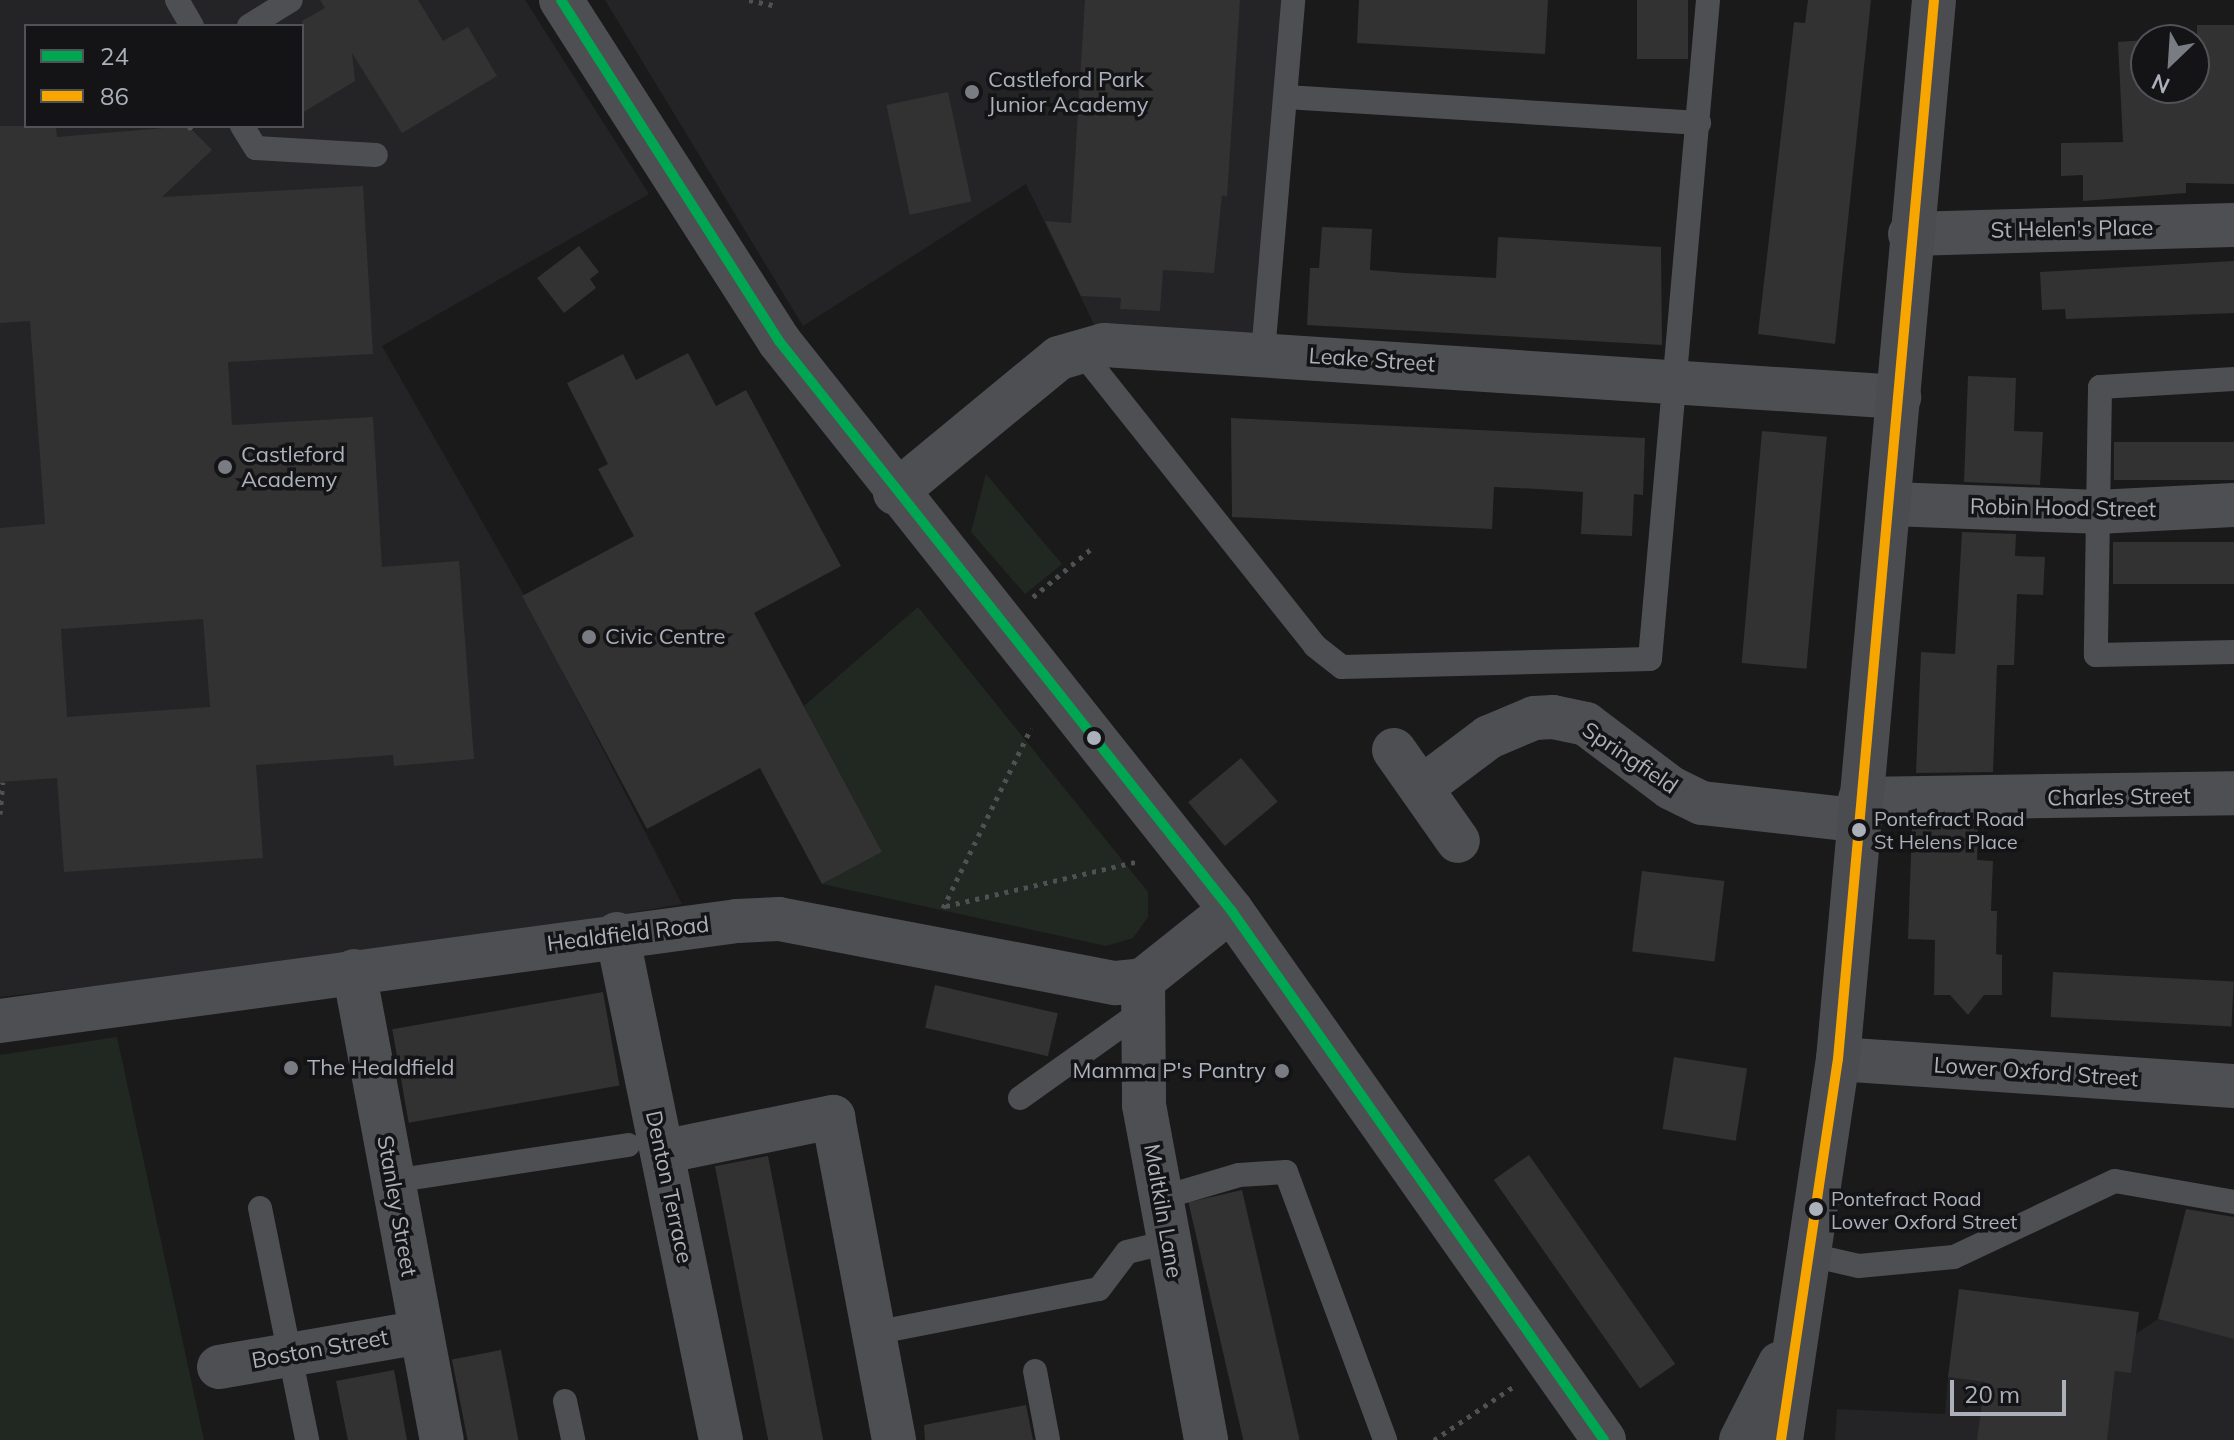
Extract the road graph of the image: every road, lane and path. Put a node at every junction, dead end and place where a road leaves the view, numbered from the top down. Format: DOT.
graph roads {
  1 [pos="177,0"];
  2 [pos="291,0"];
  3 [pos="561,0"];
  4 [pos="749,0"];
  5 [pos="1293,0"];
  6 [pos="1708,0"];
  7 [pos="1934,0"];
  8 [pos="773,5"];
  9 [pos="191,24"];
  10 [pos="252,24"];
  11 [pos="1286,97"];
  12 [pos="1699,123"];
  13 [pos="191,128"];
  14 [pos="243,128"];
  15 [pos="194,132"];
  16 [pos="376,155"];
  17 [pos="2234,225"];
  18 [pos="1910,234"];
  19 [pos="1079,349"];
  20 [pos="1263,353"];
  21 [pos="2234,379"];
  22 [pos="1675,380"];
  23 [pos="1899,397"];
  24 [pos="895,493"];
  25 [pos="1892,504"];
  26 [pos="2234,505"];
  27 [pos="2097,512"];
  28 [pos="1091,549"];
  29 [pos="1021,606"];
  30 [pos="2234,652"];
  31 [pos="1027,718"];
  32 [pos="1394,750"];
  33 [pos="3,782"];
  34 [pos="1421,788"];
  35 [pos="2234,793"];
  36 [pos="1858,810"];
  37 [pos="0,814"];
  38 [pos="1458,841"];
  39 [pos="1153,862"];
  40 [pos="943,907"];
  41 [pos="1231,910"];
  42 [pos="617,934"];
  43 [pos="922,947"];
  44 [pos="354,971"];
  45 [pos="1141,997"];
  46 [pos="0,1021"];
  47 [pos="1838,1059"];
  48 [pos="2234,1086"];
  49 [pos="1020,1098"];
  50 [pos="645,1149"];
  51 [pos="393,1181"];
  52 [pos="1161,1198"];
  53 [pos="2234,1202"];
  54 [pos="260,1208"];
  55 [pos="1168,1242"];
  56 [pos="1806,1254"];
  57 [pos="421,1332"];
  58 [pos="874,1333"];
  59 [pos="1792,1340"];
  60 [pos="289,1355"];
  61 [pos="1549,1363"];
  62 [pos="219,1367"];
  63 [pos="1035,1371"];
  64 [pos="565,1401"];
  65 [pos="307,1440"];
  66 [pos="442,1440"];
  67 [pos="573,1440"];
  68 [pos="721,1440"];
  69 [pos="894,1440"];
  70 [pos="1048,1440"];
  71 [pos="1206,1440"];
  72 [pos="1385,1440"];
  73 [pos="1434,1440"];
  74 [pos="1604,1440"];
  75 [pos="1741,1440"];
  76 [pos="1781,1440"];
  1 -- 9 [label="lane"];
  2 -- 10 [label="lane"];
  3 -- 24 [label="street"];
  4 -- 8 [label="path"];
  5 -- 11 [label="lane"];
  6 -- 12 [label="lane"];
  7 -- 18 [label="main road"];
  11 -- 12 [label="lane"];
  11 -- 20 [label="lane"];
  12 -- 22 [label="lane"];
  13 -- 15 [label="path"];
  14 -- 16 [label="lane"];
  17 -- 18 [label="street, St Helen's Place"];
  18 -- 23 [label="main road"];
  19 -- 20 [label="street, Leake Street"];
  19 -- 22 [label="lane"];
  19 -- 24 [label="street"];
  20 -- 22 [label="street, Leake Street"];
  21 -- 27 [label="lane"];
  22 -- 23 [label="street, Leake Street"];
  23 -- 25 [label="main road"];
  24 -- 41 [label="street"];
  25 -- 27 [label="street, Robin Hood Street"];
  25 -- 36 [label="main road"];
  26 -- 27 [label="street, Robin Hood Street"];
  27 -- 30 [label="lane"];
  28 -- 29 [label="path"];
  31 -- 40 [label="path"];
  32 -- 34 [label="street"];
  33 -- 37 [label="path"];
  34 -- 36 [label="street, Springfield"];
  34 -- 38 [label="street"];
  35 -- 36 [label="street, Charles Street"];
  36 -- 47 [label="main road"];
  39 -- 40 [label="path"];
  40 -- 43 [label="path"];
  41 -- 45 [label="street"];
  41 -- 61 [label="street"];
  42 -- 43 [label="street, Healdfield Road"];
  42 -- 44 [label="street, Healdfield Road"];
  42 -- 50 [label="street, Denton Terrace"];
  43 -- 45 [label="street, Healdfield Road"];
  44 -- 46 [label="street, Healdfield Road"];
  44 -- 51 [label="street, Stanley Street"];
  45 -- 49 [label="lane"];
  45 -- 52 [label="street, Maltkiln Lane"];
  47 -- 48 [label="street, Lower Oxford Street"];
  47 -- 56 [label="main road"];
  50 -- 51 [label="lane"];
  50 -- 58 [label="street"];
  50 -- 68 [label="street, Denton Terrace"];
  51 -- 57 [label="street, Stanley Street"];
  52 -- 55 [label="street, Maltkiln Lane"];
  52 -- 72 [label="lane"];
  53 -- 56 [label="lane"];
  54 -- 60 [label="lane"];
  55 -- 58 [label="lane"];
  55 -- 71 [label="street, Maltkiln Lane"];
  56 -- 59 [label="main road"];
  57 -- 60 [label="street, Boston Street"];
  57 -- 66 [label="street, Stanley Street"];
  58 -- 69 [label="street"];
  59 -- 75 [label="main road"];
  59 -- 76 [label="main road"];
  60 -- 62 [label="street, Boston Street"];
  60 -- 65 [label="lane"];
  61 -- 73 [label="path"];
  61 -- 74 [label="street"];
  63 -- 70 [label="lane"];
  64 -- 67 [label="lane"];
}
